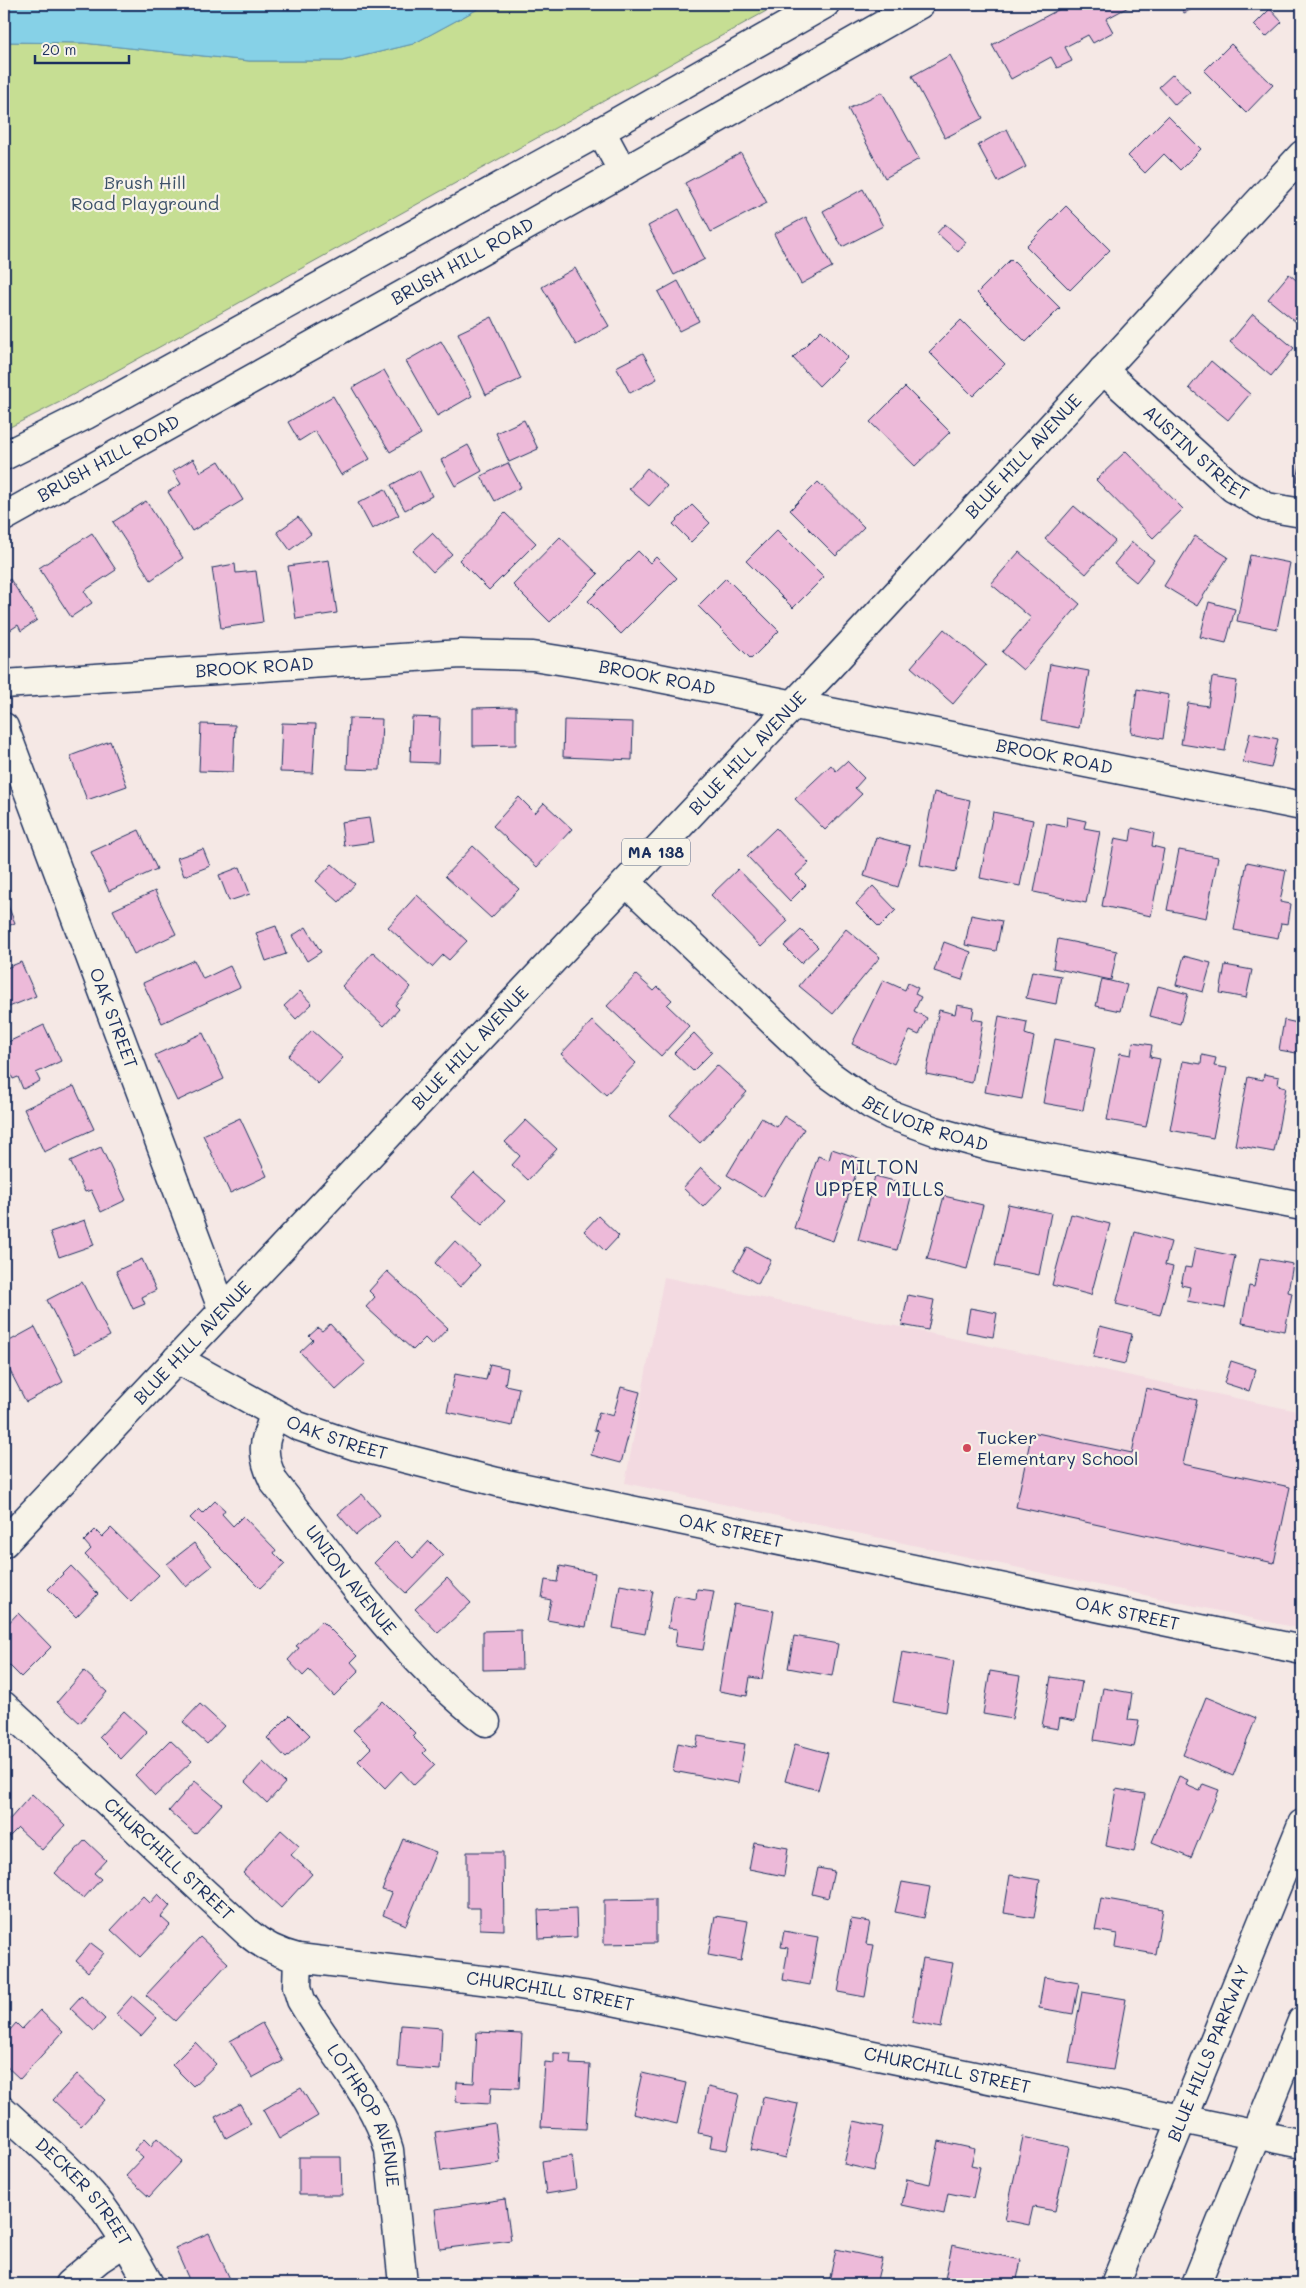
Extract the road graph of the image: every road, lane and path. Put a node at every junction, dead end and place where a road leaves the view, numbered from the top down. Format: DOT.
graph roads {
  1 [pos="825,4"];
  2 [pos="920,4"];
  3 [pos="601,131"];
  4 [pos="1302,154"];
  5 [pos="623,172"];
  6 [pos="1104,370"];
  7 [pos="4,456"];
  8 [pos="1302,513"];
  9 [pos="4,516"];
  10 [pos="4,684"];
  11 [pos="794,704"];
  12 [pos="4,727"];
  13 [pos="1302,806"];
  14 [pos="627,883"];
  15 [pos="1302,1206"];
  16 [pos="223,1311"];
  17 [pos="177,1359"];
  18 [pos="275,1415"];
  19 [pos="4,1543"];
  20 [pos="1302,1650"];
  21 [pos="4,1706"];
  22 [pos="486,1722"];
  23 [pos="1302,1824"];
  24 [pos="298,1958"];
  25 [pos="1302,2022"];
  26 [pos="4,2111"];
  27 [pos="1182,2120"];
  28 [pos="1257,2135"];
  29 [pos="1302,2144"];
  30 [pos="126,2242"];
  31 [pos="69,2284"];
  32 [pos="149,2284"];
  33 [pos="403,2284"];
  34 [pos="1115,2284"];
  35 [pos="1196,2284"];
  1 -- 3 [label="main road"];
  2 -- 5 [label="main road, BRUSH HILL ROAD"];
  3 -- 5 [label="main road"];
  3 -- 7 [label="main road"];
  4 -- 6 [label="main road, BLUE HILL AVENUE / MA 138"];
  5 -- 9 [label="main road, BRUSH HILL ROAD"];
  6 -- 8 [label="main road, AUSTIN STREET"];
  6 -- 11 [label="main road, BLUE HILL AVENUE / MA 138"];
  10 -- 11 [label="main road, BROOK ROAD"];
  11 -- 13 [label="main road, BROOK ROAD"];
  11 -- 14 [label="main road, BLUE HILL AVENUE / MA 138"];
  12 -- 16 [label="main road, OAK STREET"];
  14 -- 15 [label="main road, BELVOIR ROAD"];
  14 -- 16 [label="main road, BLUE HILL AVENUE / MA 138"];
  16 -- 17 [label="main road, BLUE HILL AVENUE / MA 138"];
  17 -- 18 [label="main road, OAK STREET"];
  17 -- 19 [label="main road, BLUE HILL AVENUE / MA 138"];
  18 -- 20 [label="main road, OAK STREET"];
  18 -- 22 [label="main road, UNION AVENUE"];
  21 -- 24 [label="main road, CHURCHILL STREET"];
  23 -- 27 [label="main road, BLUE HILLS PARKWAY"];
  24 -- 27 [label="main road, CHURCHILL STREET"];
  24 -- 33 [label="main road, LOTHROP AVENUE"];
  25 -- 28 [label="main road"];
  26 -- 30 [label="main road, DECKER STREET"];
  27 -- 28 [label="main road, CHURCHILL STREET"];
  27 -- 34 [label="main road, BLUE HILLS PARKWAY"];
  28 -- 29 [label="main road, CHURCHILL STREET"];
  28 -- 35 [label="main road"];
  30 -- 31 [label="main road"];
  30 -- 32 [label="main road, DECKER STREET"];
}
